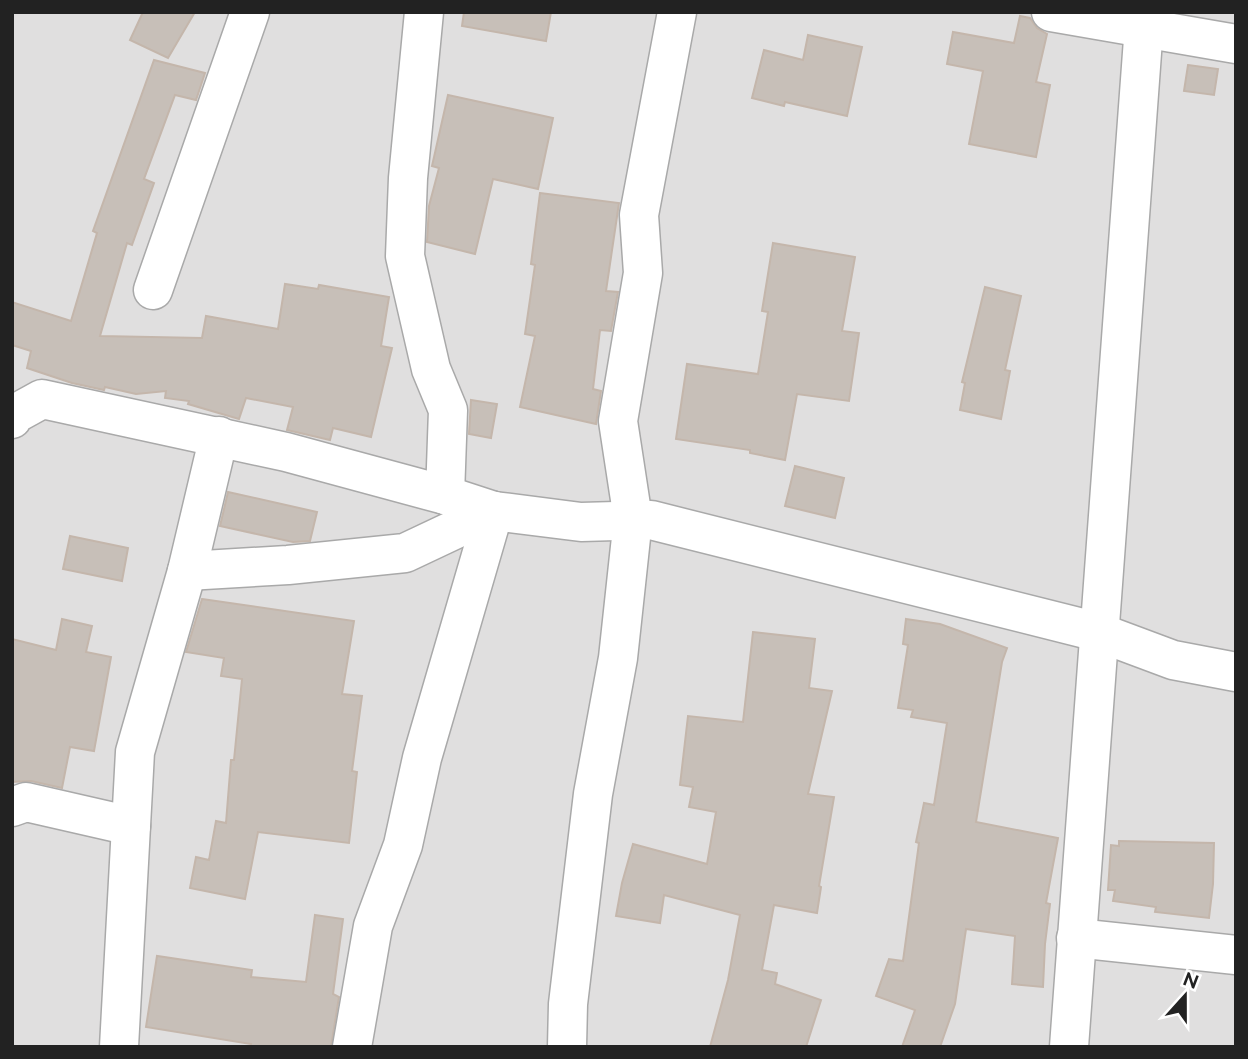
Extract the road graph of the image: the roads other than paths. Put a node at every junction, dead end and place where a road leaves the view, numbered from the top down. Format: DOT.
graph roads {
  1 [pos="250,12"];
  2 [pos="424,12"];
  3 [pos="677,12"];
  4 [pos="1051,12"];
  5 [pos="1144,21"];
  6 [pos="1236,44"];
  7 [pos="153,290"];
  8 [pos="12,419"];
  9 [pos="219,436"];
  10 [pos="445,495"];
  11 [pos="494,511"];
  12 [pos="633,519"];
  13 [pos="187,572"];
  14 [pos="1098,632"];
  15 [pos="1236,671"];
  16 [pos="12,807"];
  17 [pos="131,826"];
  18 [pos="1076,938"];
  19 [pos="1236,956"];
  20 [pos="119,1047"];
  21 [pos="352,1047"];
  22 [pos="566,1047"];
  23 [pos="1069,1047"];
  1 -- 7 [label="street"];
  2 -- 10 [label="street"];
  3 -- 12 [label="street"];
  4 -- 5 [label="street"];
  5 -- 6 [label="street"];
  5 -- 14 [label="street"];
  8 -- 9 [label="street"];
  9 -- 10 [label="street"];
  9 -- 13 [label="street"];
  10 -- 11 [label="street"];
  11 -- 12 [label="street"];
  11 -- 13 [label="street"];
  11 -- 21 [label="street"];
  12 -- 14 [label="street"];
  12 -- 22 [label="street"];
  13 -- 17 [label="street"];
  14 -- 15 [label="street"];
  14 -- 18 [label="street"];
  16 -- 17 [label="street"];
  17 -- 20 [label="street"];
  18 -- 19 [label="street"];
  18 -- 23 [label="street"];
}
